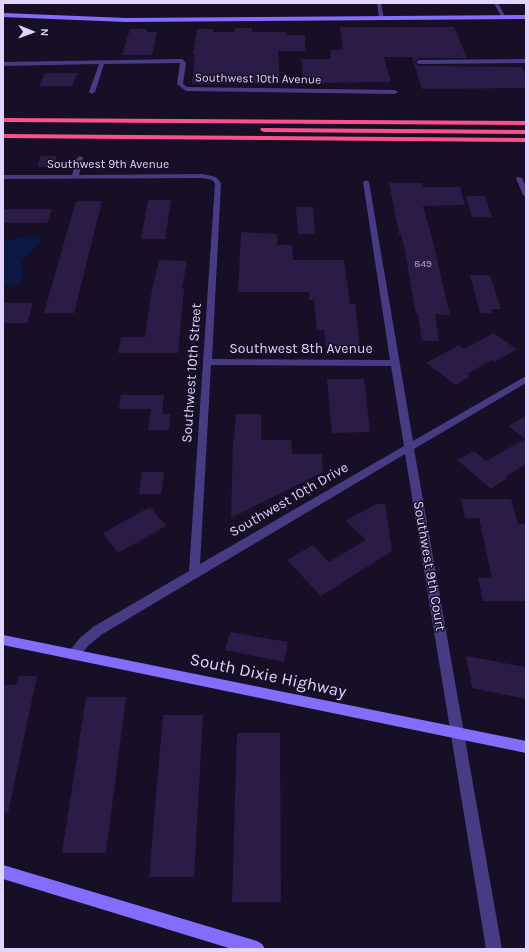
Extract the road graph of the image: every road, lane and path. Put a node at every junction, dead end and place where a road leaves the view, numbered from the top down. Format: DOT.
graph roads {
  1 [pos="379,3"];
  2 [pos="496,3"];
  3 [pos="3,15"];
  4 [pos="504,17"];
  5 [pos="526,17"];
  6 [pos="382,18"];
  7 [pos="526,61"];
  8 [pos="419,62"];
  9 [pos="102,63"];
  10 [pos="3,64"];
  11 [pos="92,92"];
  12 [pos="395,92"];
  13 [pos="3,114"];
  14 [pos="275,114"];
  15 [pos="3,120"];
  16 [pos="526,123"];
  17 [pos="3,129"];
  18 [pos="526,132"];
  19 [pos="3,136"];
  20 [pos="526,140"];
  21 [pos="80,158"];
  22 [pos="75,176"];
  23 [pos="3,177"];
  24 [pos="214,178"];
  25 [pos="519,178"];
  26 [pos="366,182"];
  27 [pos="526,195"];
  28 [pos="207,362"];
  29 [pos="395,362"];
  30 [pos="526,379"];
  31 [pos="409,448"];
  32 [pos="194,573"];
  33 [pos="3,640"];
  34 [pos="73,655"];
  35 [pos="458,733"];
  36 [pos="526,747"];
  37 [pos="3,872"];
  38 [pos="257,949"];
  39 [pos="494,949"];
  1 -- 6 [label="street"];
  2 -- 4 [label="street"];
  3 -- 6 [label="main road"];
  4 -- 5 [label="main road"];
  4 -- 6 [label="main road"];
  7 -- 8 [label="street"];
  9 -- 10 [label="street, Southwest 10th Avenue"];
  9 -- 11 [label="street"];
  9 -- 12 [label="street, Southwest 10th Avenue"];
  13 -- 14 [label="highway"];
  15 -- 16 [label="highway"];
  17 -- 18 [label="highway"];
  19 -- 20 [label="highway"];
  21 -- 22 [label="street"];
  22 -- 23 [label="street, Southwest 9th Avenue"];
  22 -- 24 [label="street, Southwest 9th Avenue"];
  24 -- 28 [label="street, Southwest 10th Street"];
  25 -- 27 [label="street"];
  26 -- 29 [label="street, Southwest 9th Court"];
  28 -- 29 [label="street, Southwest 8th Avenue"];
  28 -- 32 [label="street, Southwest 10th Street"];
  29 -- 31 [label="street, Southwest 9th Court"];
  30 -- 31 [label="street, Southwest 10th Drive"];
  31 -- 32 [label="street, Southwest 10th Drive"];
  31 -- 35 [label="street, Southwest 9th Court"];
  32 -- 34 [label="street, Southwest 10th Drive"];
  33 -- 34 [label="main road, South Dixie Highway"];
  34 -- 35 [label="main road, South Dixie Highway"];
  35 -- 36 [label="main road, South Dixie Highway"];
  35 -- 39 [label="street, Southwest 9th Court"];
  37 -- 38 [label="main road"];
}
